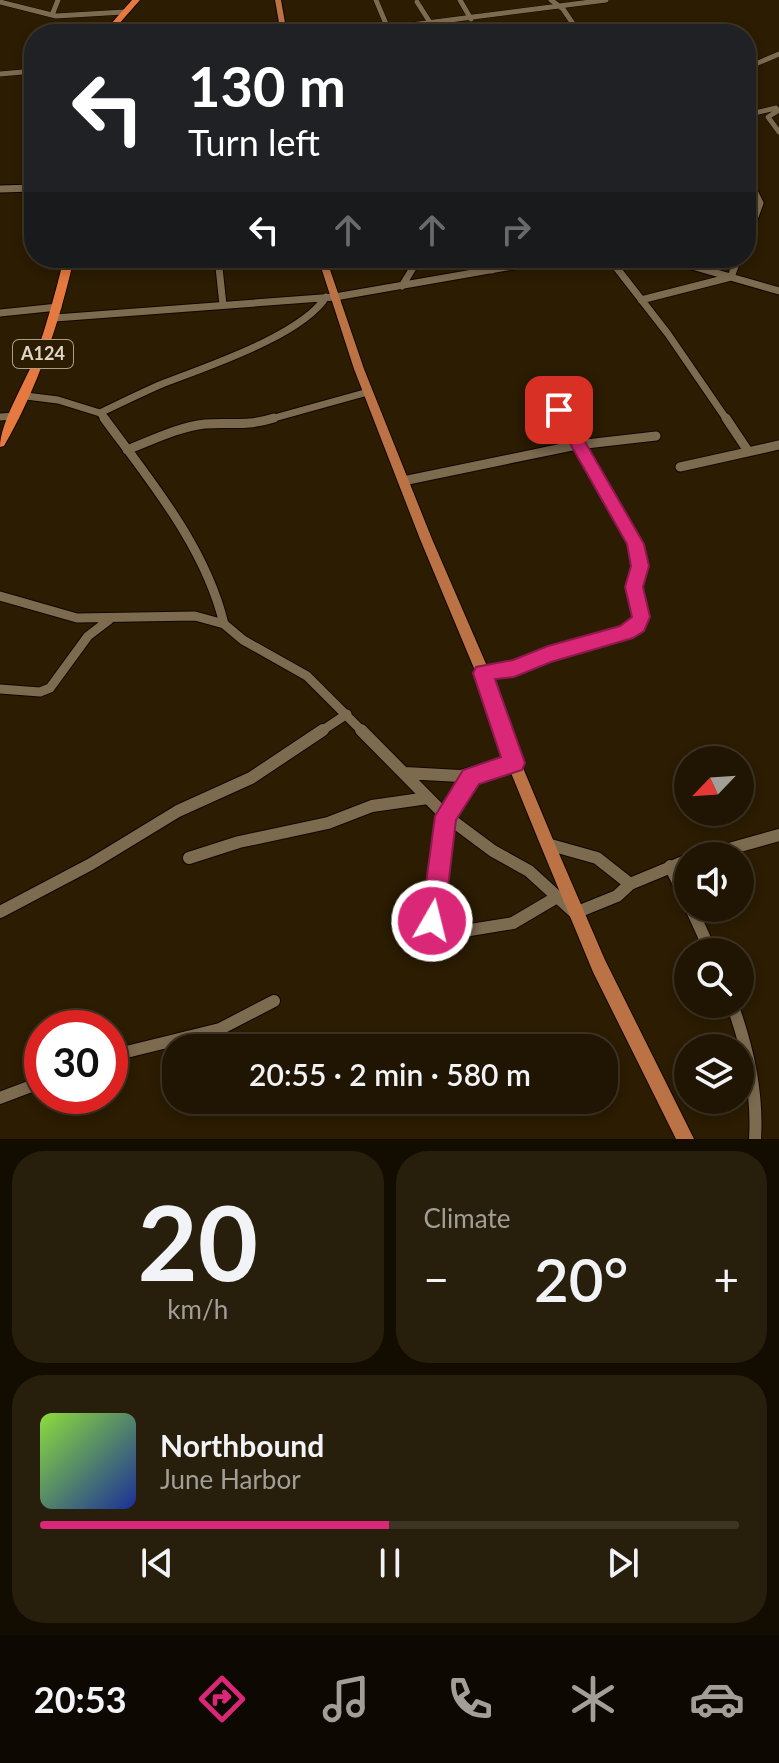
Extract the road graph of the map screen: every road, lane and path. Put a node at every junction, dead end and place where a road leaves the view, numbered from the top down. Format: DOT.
graph roads {
  1 [pos="58,0"];
  2 [pos="136,0"];
  3 [pos="278,0"];
  4 [pos="376,0"];
  5 [pos="460,0"];
  6 [pos="551,0"];
  7 [pos="606,0"];
  8 [pos="592,1"];
  9 [pos="0,2"];
  10 [pos="417,2"];
  11 [pos="26,3"];
  12 [pos="558,6"];
  13 [pos="124,12"];
  14 [pos="52,15"];
  15 [pos="471,19"];
  16 [pos="114,24"];
  17 [pos="282,24"];
  18 [pos="386,24"];
  19 [pos="431,24"];
  20 [pos="572,24"];
  21 [pos="779,54"];
  22 [pos="756,64"];
  23 [pos="24,72"];
  24 [pos="0,74"];
  25 [pos="779,109"];
  26 [pos="756,113"];
  27 [pos="779,132"];
  28 [pos="24,188"];
  29 [pos="0,189"];
  30 [pos="756,195"];
  31 [pos="756,214"];
  32 [pos="67,268"];
  33 [pos="219,268"];
  34 [pos="324,268"];
  35 [pos="413,268"];
  36 [pos="503,268"];
  37 [pos="617,268"];
  38 [pos="699,268"];
  39 [pos="734,268"];
  40 [pos="492,270"];
  41 [pos="731,277"];
  42 [pos="402,286"];
  43 [pos="779,291"];
  44 [pos="331,297"];
  45 [pos="641,300"];
  46 [pos="223,305"];
  47 [pos="0,313"];
  48 [pos="56,313"];
  49 [pos="368,392"];
  50 [pos="26,396"];
  51 [pos="559,410"];
  52 [pos="100,413"];
  53 [pos="16,416"];
  54 [pos="0,417"];
  55 [pos="656,436"];
  56 [pos="0,443"];
  57 [pos="577,445"];
  58 [pos="779,445"];
  59 [pos="127,450"];
  60 [pos="748,451"];
  61 [pos="680,467"];
  62 [pos="403,481"];
  63 [pos="0,596"];
  64 [pos="112,618"];
  65 [pos="224,624"];
  66 [pos="483,673"];
  67 [pos="0,689"];
  68 [pos="347,714"];
  69 [pos="514,763"];
  70 [pos="405,773"];
  71 [pos="471,777"];
  72 [pos="428,798"];
  73 [pos="446,816"];
  74 [pos="779,835"];
  75 [pos="754,842"];
  76 [pos="547,844"];
  77 [pos="189,858"];
  78 [pos="674,865"];
  79 [pos="670,866"];
  80 [pos="674,874"];
  81 [pos="630,884"];
  82 [pos="557,897"];
  83 [pos="0,912"];
  84 [pos="575,913"];
  85 [pos="274,1001"];
  86 [pos="737,1018"];
  87 [pos="128,1052"];
  88 [pos="24,1089"];
  89 [pos="0,1098"];
  90 [pos="685,1139"];
  91 [pos="755,1139"];
  1 -- 14 [label="street"];
  2 -- 13 [label="highway"];
  3 -- 17 [label="main road"];
  4 -- 18 [label="street"];
  5 -- 15 [label="street"];
  6 -- 12 [label="street"];
  7 -- 8 [label="street"];
  8 -- 12 [label="street"];
  9 -- 11 [label="street"];
  10 -- 19 [label="street"];
  11 -- 14 [label="street"];
  12 -- 15 [label="street"];
  12 -- 20 [label="street"];
  13 -- 14 [label="street"];
  13 -- 16 [label="highway"];
  15 -- 19 [label="street"];
  21 -- 22 [label="street"];
  23 -- 24 [label="street"];
  25 -- 26 [label="street"];
  25 -- 27 [label="street"];
  28 -- 29 [label="street"];
  30 -- 31 [label="street"];
  32 -- 48 [label="highway, A124"];
  33 -- 46 [label="street"];
  34 -- 44 [label="main road"];
  35 -- 42 [label="street"];
  36 -- 40 [label="street"];
  37 -- 45 [label="street"];
  38 -- 41 [label="street"];
  39 -- 41 [label="street"];
  40 -- 42 [label="street"];
  41 -- 43 [label="street"];
  41 -- 45 [label="street"];
  42 -- 44 [label="street"];
  44 -- 46 [label="street"];
  44 -- 49 [label="main road"];
  44 -- 52 [label="street"];
  45 -- 60 [label="street"];
  46 -- 48 [label="street"];
  47 -- 48 [label="street"];
  48 -- 50 [label="highway, A124"];
  49 -- 59 [label="street"];
  49 -- 62 [label="main road"];
  50 -- 52 [label="street"];
  50 -- 53 [label="highway, A124"];
  51 -- 57 [label="street"];
  52 -- 59 [label="street"];
  53 -- 54 [label="street"];
  53 -- 56 [label="highway, A124"];
  55 -- 57 [label="street"];
  57 -- 62 [label="street"];
  57 -- 66 [label="street"];
  58 -- 60 [label="street"];
  59 -- 65 [label="street"];
  60 -- 61 [label="street"];
  62 -- 66 [label="main road"];
  63 -- 64 [label="street"];
  64 -- 65 [label="street"];
  64 -- 67 [label="street"];
  65 -- 68 [label="street"];
  66 -- 69 [label="main road"];
  68 -- 70 [label="street"];
  68 -- 83 [label="street"];
  69 -- 71 [label="street"];
  69 -- 76 [label="main road"];
  70 -- 71 [label="street"];
  70 -- 72 [label="street"];
  71 -- 73 [label="street"];
  72 -- 73 [label="street"];
  72 -- 77 [label="street"];
  73 -- 82 [label="street"];
  73 -- 82 [label="street"];
  74 -- 75 [label="street"];
  76 -- 81 [label="street"];
  76 -- 84 [label="main road"];
  78 -- 79 [label="street"];
  79 -- 80 [label="street"];
  79 -- 81 [label="street"];
  81 -- 84 [label="street"];
  82 -- 84 [label="street"];
  84 -- 90 [label="main road"];
  85 -- 87 [label="street"];
  86 -- 91 [label="street"];
  88 -- 89 [label="street"];
}
